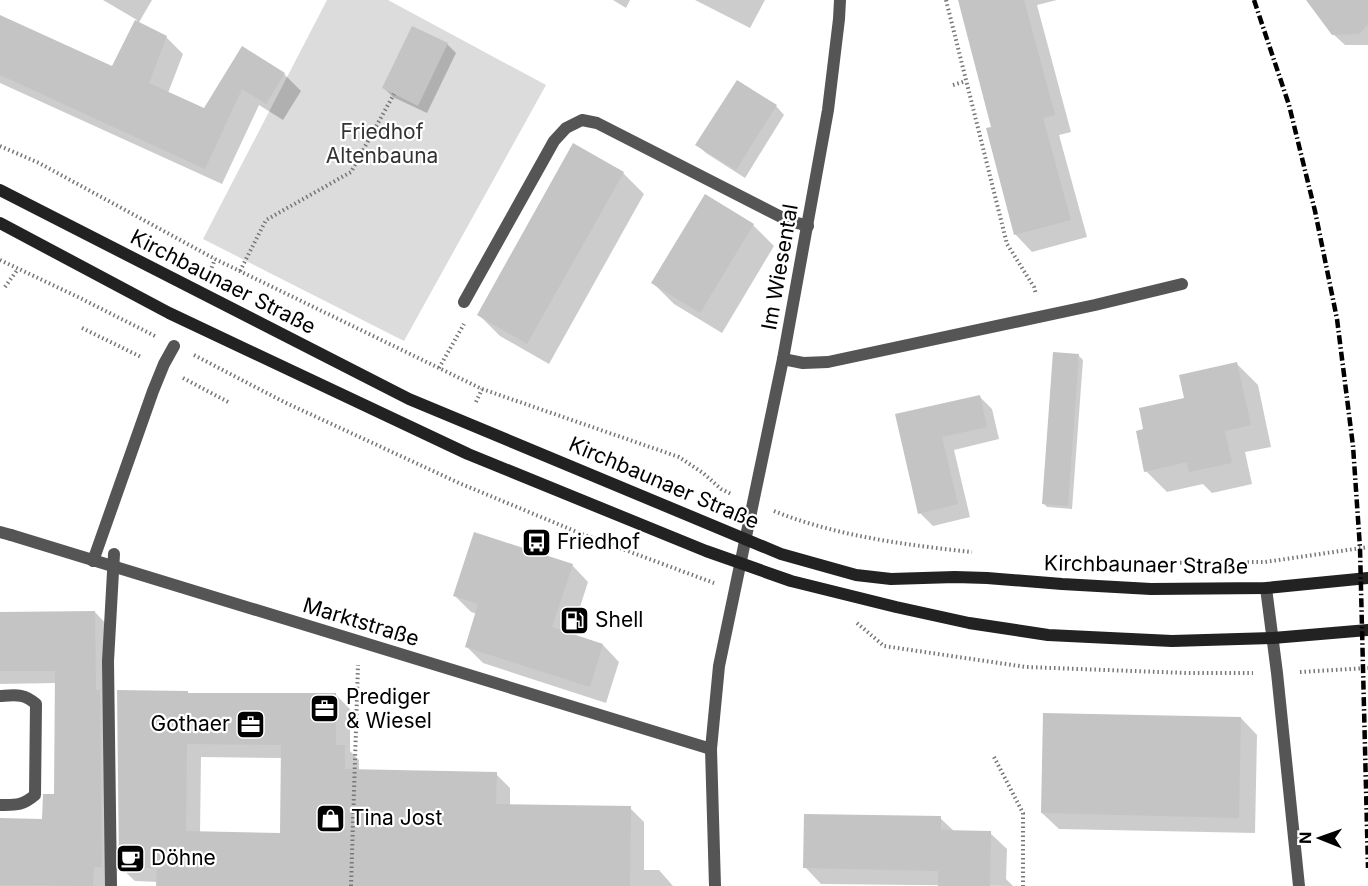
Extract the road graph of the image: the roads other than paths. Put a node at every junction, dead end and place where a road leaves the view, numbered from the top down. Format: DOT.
graph roads {
  1 [pos="840,0"];
  2 [pos="0,190"];
  3 [pos="0,224"];
  4 [pos="808,226"];
  5 [pos="1182,284"];
  6 [pos="464,302"];
  7 [pos="174,346"];
  8 [pos="783,359"];
  9 [pos="5,534"];
  10 [pos="746,538"];
  11 [pos="114,554"];
  12 [pos="93,561"];
  13 [pos="741,564"];
  14 [pos="114,567"];
  15 [pos="1368,578"];
  16 [pos="1266,588"];
  17 [pos="1368,630"];
  18 [pos="1273,638"];
  19 [pos="0,696"];
  20 [pos="711,748"];
  21 [pos="0,805"];
  22 [pos="111,886"];
  23 [pos="715,886"];
  24 [pos="1299,886"];
  1 -- 4 [label="street, Im Wiesental"];
  2 -- 10 [label="street, Kirchbaunaer Straße"];
  3 -- 13 [label="street"];
  4 -- 6 [label="street"];
  4 -- 8 [label="street, Im Wiesental"];
  5 -- 8 [label="street"];
  7 -- 12 [label="street"];
  8 -- 10 [label="street, Im Wiesental"];
  9 -- 12 [label="street, Marktstraße"];
  10 -- 13 [label="street, Im Wiesental"];
  10 -- 16 [label="street, Kirchbaunaer Straße"];
  11 -- 14 [label="street"];
  12 -- 14 [label="street, Marktstraße"];
  13 -- 18 [label="street"];
  13 -- 20 [label="street"];
  14 -- 20 [label="street, Marktstraße"];
  14 -- 22 [label="street"];
  15 -- 16 [label="street, Kirchbaunaer Straße"];
  16 -- 18 [label="street"];
  17 -- 18 [label="street"];
  18 -- 24 [label="street"];
  19 -- 21 [label="street"];
  20 -- 23 [label="street"];
}
